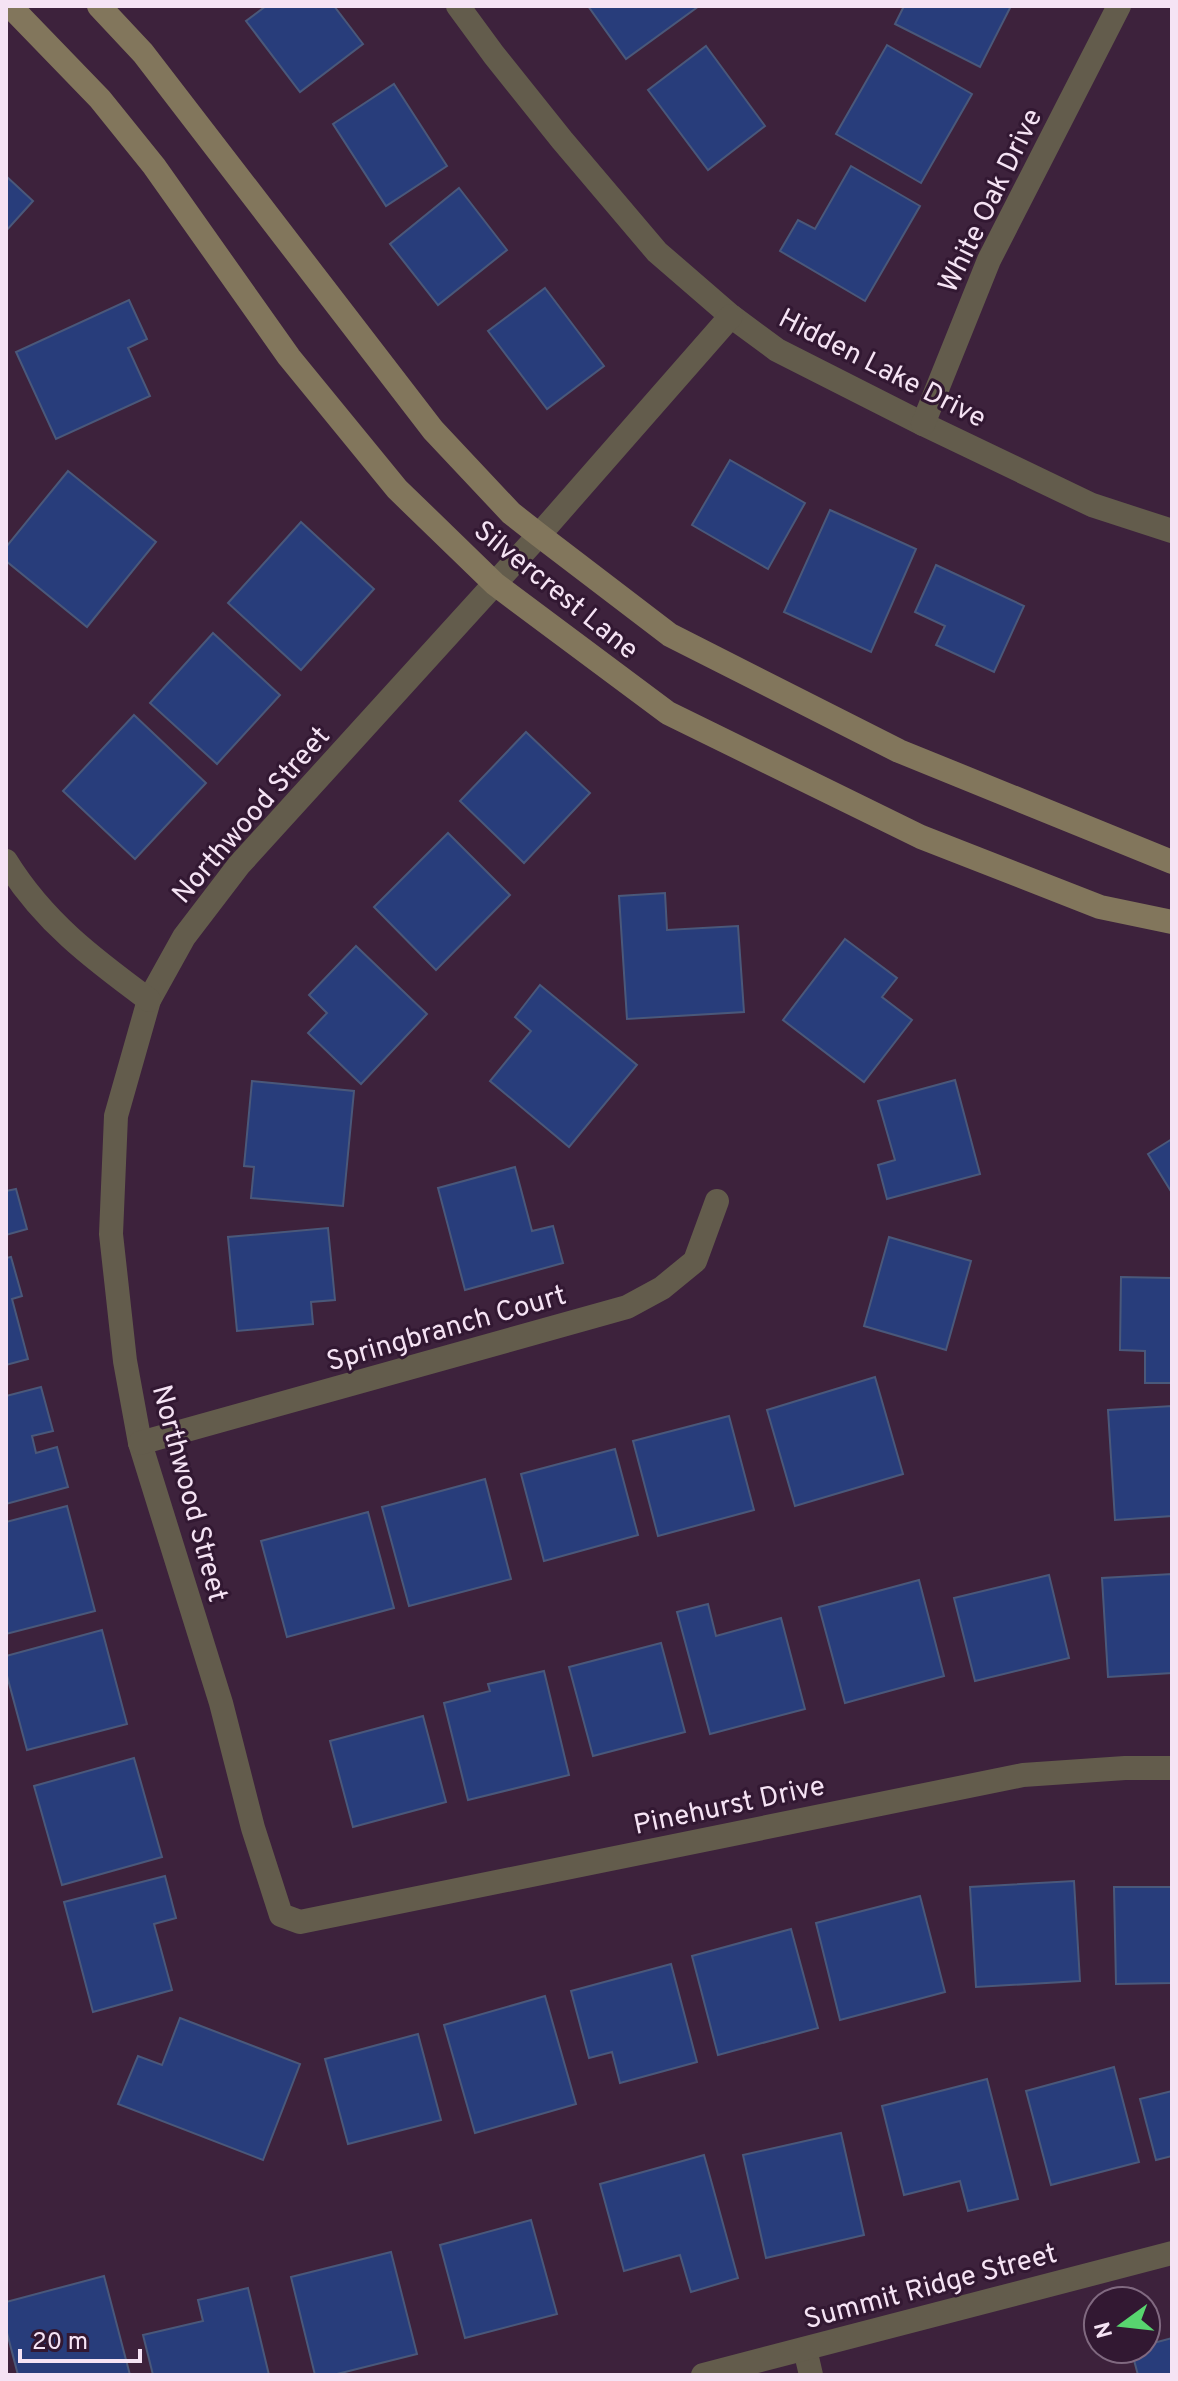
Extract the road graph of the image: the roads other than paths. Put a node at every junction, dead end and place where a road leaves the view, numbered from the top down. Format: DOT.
graph roads {
  1 [pos="10,6"];
  2 [pos="99,6"];
  3 [pos="458,6"];
  4 [pos="1119,6"];
  5 [pos="731,316"];
  6 [pos="923,424"];
  7 [pos="1172,531"];
  8 [pos="539,535"];
  9 [pos="495,584"];
  10 [pos="6,861"];
  11 [pos="1172,862"];
  12 [pos="1172,922"];
  13 [pos="149,1000"];
  14 [pos="717,1201"];
  15 [pos="140,1443"];
  16 [pos="1172,1768"];
  17 [pos="300,1922"];
  18 [pos="1172,2253"];
  19 [pos="805,2349"];
  20 [pos="703,2375"];
  21 [pos="811,2375"];
  1 -- 9 [label="street, Silvercrest Lane"];
  2 -- 8 [label="street, Silvercrest Lane"];
  3 -- 5 [label="street, Hidden Lake Drive"];
  4 -- 6 [label="street, White Oak Drive"];
  5 -- 6 [label="street, Hidden Lake Drive"];
  5 -- 8 [label="street, Northwood Street"];
  6 -- 7 [label="street, Hidden Lake Drive"];
  8 -- 9 [label="street, Northwood Street"];
  8 -- 11 [label="street, Silvercrest Lane"];
  9 -- 12 [label="street, Silvercrest Lane"];
  9 -- 13 [label="street, Northwood Street"];
  10 -- 13 [label="street"];
  13 -- 15 [label="street, Northwood Street"];
  14 -- 15 [label="street, Springbranch Court"];
  15 -- 17 [label="street, Northwood Street"];
  16 -- 17 [label="street, Pinehurst Drive"];
  18 -- 19 [label="street, Summit Ridge Street"];
  19 -- 20 [label="street, Summit Ridge Street"];
  19 -- 21 [label="street"];
}
